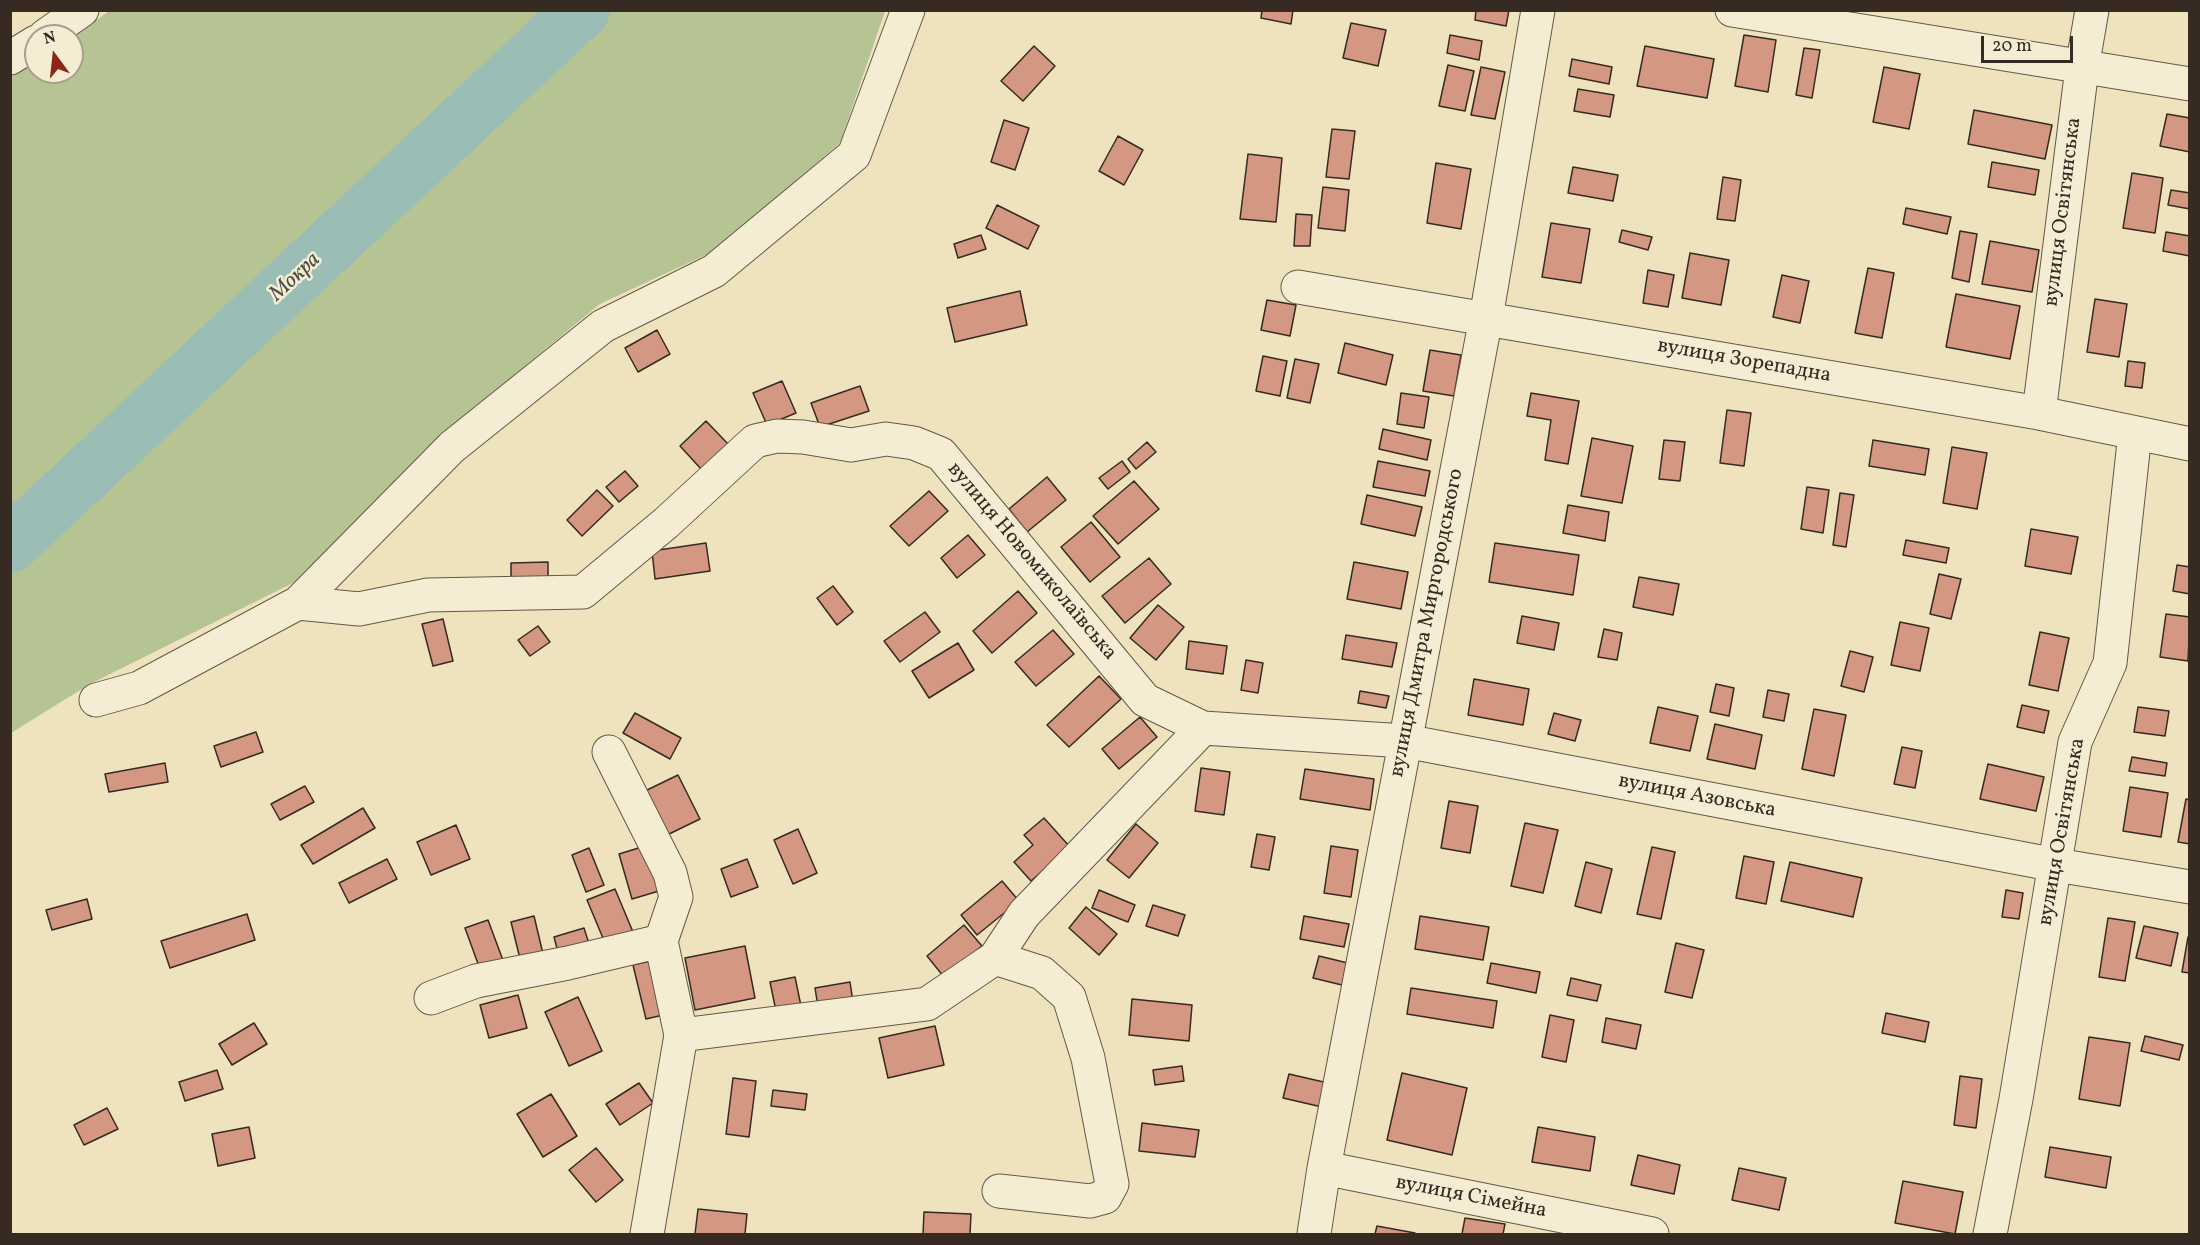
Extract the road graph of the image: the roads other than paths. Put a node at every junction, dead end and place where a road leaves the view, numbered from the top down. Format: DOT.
graph roads {
  1 [pos="82,10"];
  2 [pos="909,10"];
  3 [pos="1538,10"];
  4 [pos="1732,10"];
  5 [pos="2092,10"];
  6 [pos="62,24"];
  7 [pos="24,49"];
  8 [pos="10,58"];
  9 [pos="2082,68"];
  10 [pos="2190,84"];
  11 [pos="1298,287"];
  12 [pos="1486,318"];
  13 [pos="2039,413"];
  14 [pos="2135,433"];
  15 [pos="2190,444"];
  16 [pos="298,603"];
  17 [pos="96,700"];
  18 [pos="1203,728"];
  19 [pos="1405,741"];
  20 [pos="609,752"];
  21 [pos="2056,865"];
  22 [pos="2190,887"];
  23 [pos="661,941"];
  24 [pos="995,958"];
  25 [pos="431,998"];
  26 [pos="681,1035"];
  27 [pos="1324,1168"];
  28 [pos="999,1191"];
  29 [pos="646,1234"];
  30 [pos="1314,1234"];
  31 [pos="1652,1234"];
  32 [pos="1990,1234"];
  1 -- 6 [label="street"];
  2 -- 16 [label="street"];
  3 -- 12 [label="street, вулиця Дмитра Миргородського"];
  4 -- 9 [label="street"];
  5 -- 9 [label="street, вулиця Освітянська"];
  7 -- 8 [label="street"];
  9 -- 10 [label="street"];
  9 -- 13 [label="street, вулиця Освітянська"];
  11 -- 12 [label="street, вулиця Зорепадна"];
  12 -- 13 [label="street, вулиця Зорепадна"];
  12 -- 19 [label="street, вулиця Дмитра Миргородського"];
  13 -- 14 [label="street, вулиця Зорепадна"];
  14 -- 15 [label="street, вулиця Зорепадна"];
  14 -- 21 [label="street, вулиця Освітянська"];
  16 -- 17 [label="street"];
  16 -- 18 [label="street, вулиця Новомиколаївська"];
  18 -- 19 [label="street, вулиця Азовська"];
  18 -- 24 [label="street"];
  19 -- 21 [label="street, вулиця Азовська"];
  19 -- 27 [label="street, вулиця Дмитра Миргородського"];
  20 -- 23 [label="street"];
  21 -- 22 [label="street, вулиця Азовська"];
  21 -- 32 [label="street, вулиця Освітянська"];
  23 -- 25 [label="street"];
  23 -- 26 [label="street"];
  24 -- 26 [label="street"];
  24 -- 28 [label="street"];
  26 -- 29 [label="street"];
  27 -- 30 [label="street, вулиця Дмитра Миргородського"];
  27 -- 31 [label="street, вулиця Сімейна"];
}
